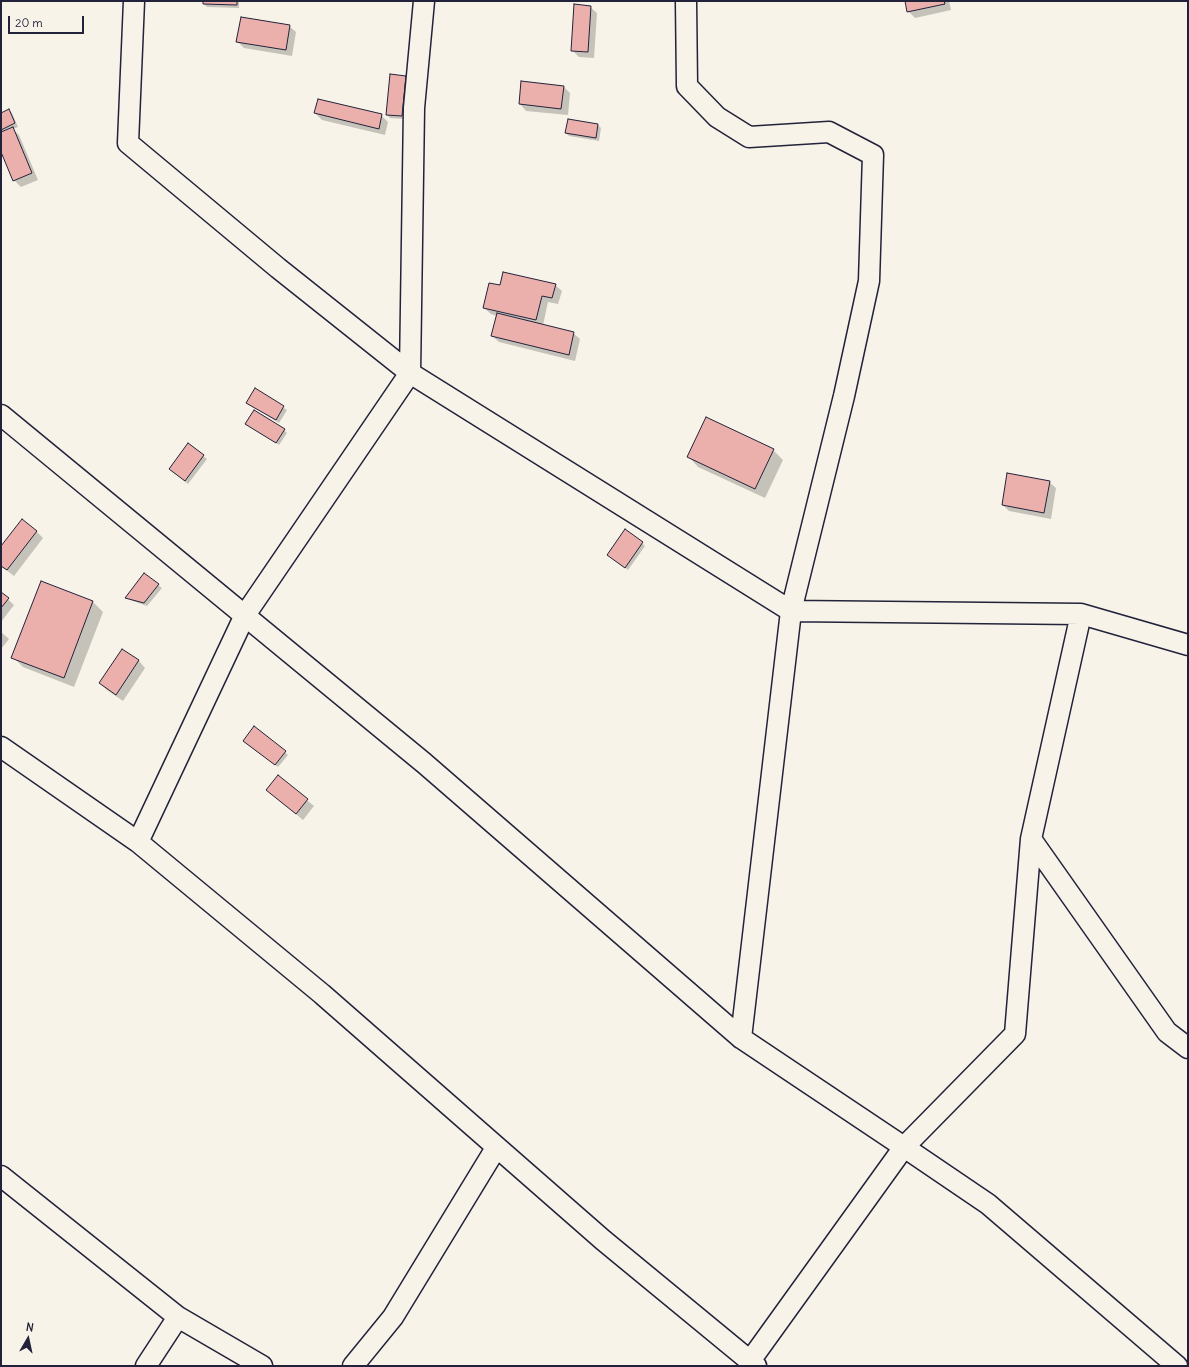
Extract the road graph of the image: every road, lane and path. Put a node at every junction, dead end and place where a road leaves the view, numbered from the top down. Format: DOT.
graph roads {
  1 [pos="134,1"];
  2 [pos="424,1"];
  3 [pos="686,1"];
  4 [pos="410,373"];
  5 [pos="1,415"];
  6 [pos="791,611"];
  7 [pos="1081,614"];
  8 [pos="245,615"];
  9 [pos="1188,645"];
  10 [pos="1,746"];
  11 [pos="1031,839"];
  12 [pos="138,842"];
  13 [pos="741,1038"];
  14 [pos="1188,1048"];
  15 [pos="904,1147"];
  16 [pos="496,1148"];
  17 [pos="1,1176"];
  18 [pos="178,1317"];
  19 [pos="753,1363"];
  20 [pos="146,1366"];
  21 [pos="262,1366"];
  22 [pos="353,1366"];
  23 [pos="1177,1366"];
  1 -- 4 [label="street"];
  2 -- 4 [label="street"];
  3 -- 6 [label="street"];
  4 -- 6 [label="street"];
  4 -- 8 [label="street"];
  5 -- 8 [label="street"];
  6 -- 7 [label="street"];
  6 -- 13 [label="street"];
  7 -- 9 [label="street"];
  7 -- 11 [label="street"];
  8 -- 12 [label="street"];
  8 -- 13 [label="street"];
  10 -- 12 [label="street"];
  11 -- 14 [label="street"];
  11 -- 15 [label="street"];
  12 -- 16 [label="street"];
  13 -- 15 [label="street"];
  15 -- 19 [label="street"];
  15 -- 23 [label="street"];
  16 -- 19 [label="street"];
  16 -- 22 [label="street"];
  17 -- 18 [label="street"];
  18 -- 20 [label="street"];
  18 -- 21 [label="street"];
}
